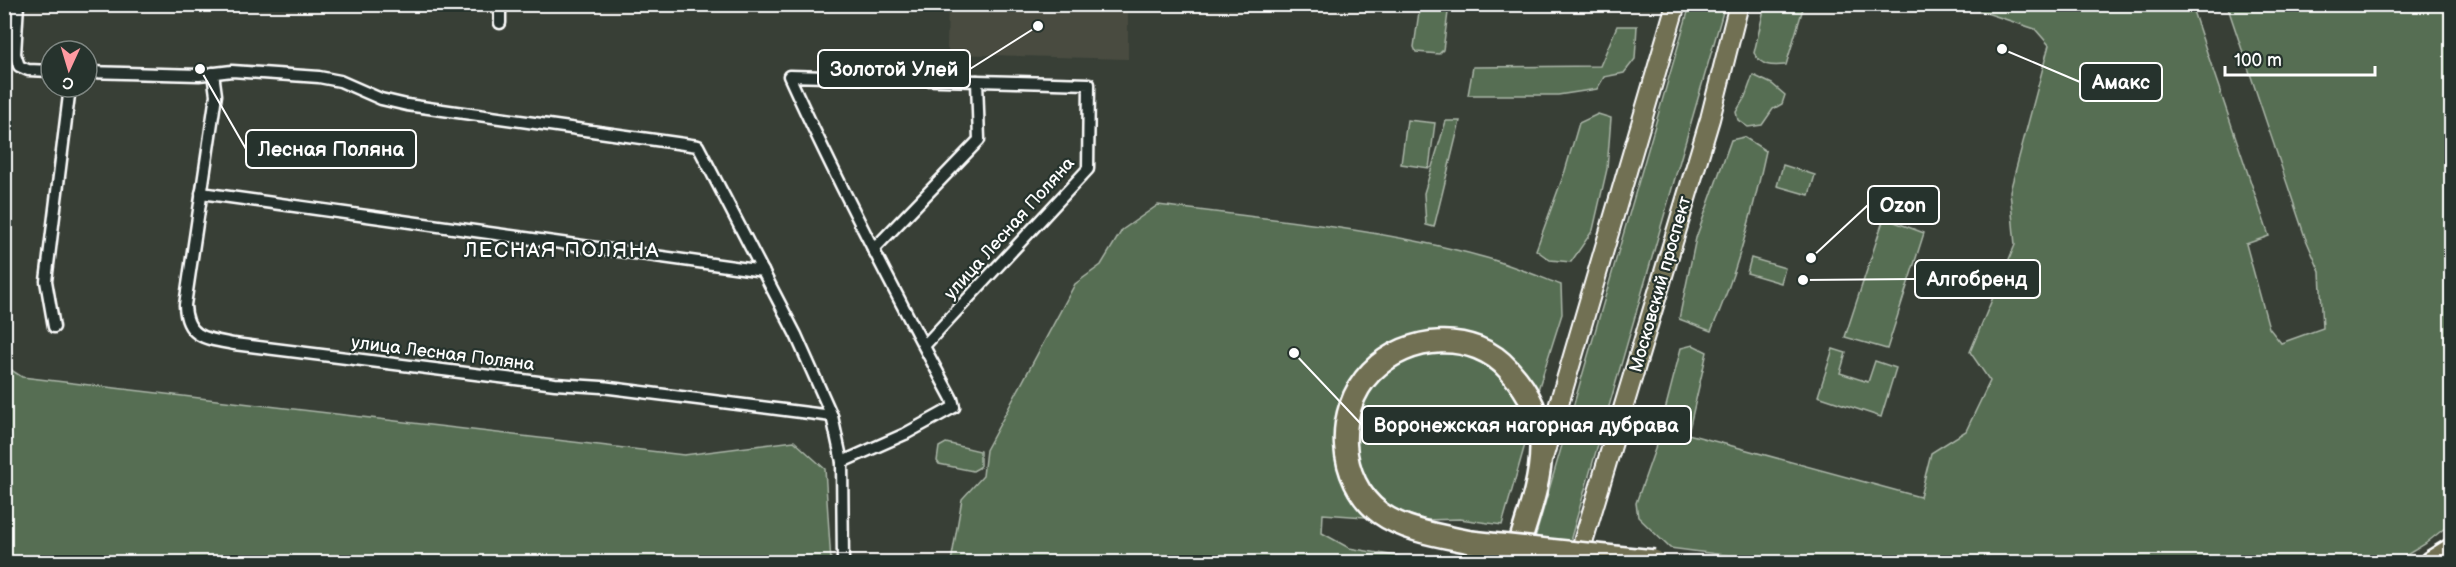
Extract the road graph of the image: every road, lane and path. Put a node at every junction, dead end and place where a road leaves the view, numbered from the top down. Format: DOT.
graph roads {
  1 [pos="18,4"];
  2 [pos="500,4"];
  3 [pos="1676,4"];
  4 [pos="1739,4"];
  5 [pos="500,22"];
  6 [pos="39,70"];
  7 [pos="99,72"];
  8 [pos="218,72"];
  9 [pos="977,81"];
  10 [pos="69,99"];
  11 [pos="201,193"];
  12 [pos="873,250"];
  13 [pos="763,271"];
  14 [pos="54,327"];
  15 [pos="924,346"];
  16 [pos="831,416"];
  17 [pos="842,462"];
  18 [pos="1540,471"];
  19 [pos="2451,549"];
  20 [pos="843,562"];
  21 [pos="1514,562"];
  22 [pos="1577,562"];
  23 [pos="1661,562"];
  24 [pos="2431,562"];
  1 -- 6 [label="street"];
  2 -- 5 [label="street"];
  3 -- 18 [label="main road"];
  4 -- 22 [label="main road, Московский проспект"];
  7 -- 8 [label="street"];
  8 -- 11 [label="street, улица Лесная Поляна"];
  8 -- 13 [label="street"];
  9 -- 12 [label="street"];
  9 -- 12 [label="street"];
  9 -- 15 [label="street, улица Лесная Поляна"];
  10 -- 14 [label="street"];
  11 -- 13 [label="street"];
  11 -- 16 [label="street, улица Лесная Поляна"];
  12 -- 15 [label="street"];
  13 -- 16 [label="street"];
  15 -- 17 [label="street"];
  16 -- 17 [label="street"];
  17 -- 20 [label="street"];
  18 -- 21 [label="highway"];
  18 -- 23 [label="highway, bridge"];
  19 -- 24 [label="highway"];
}
